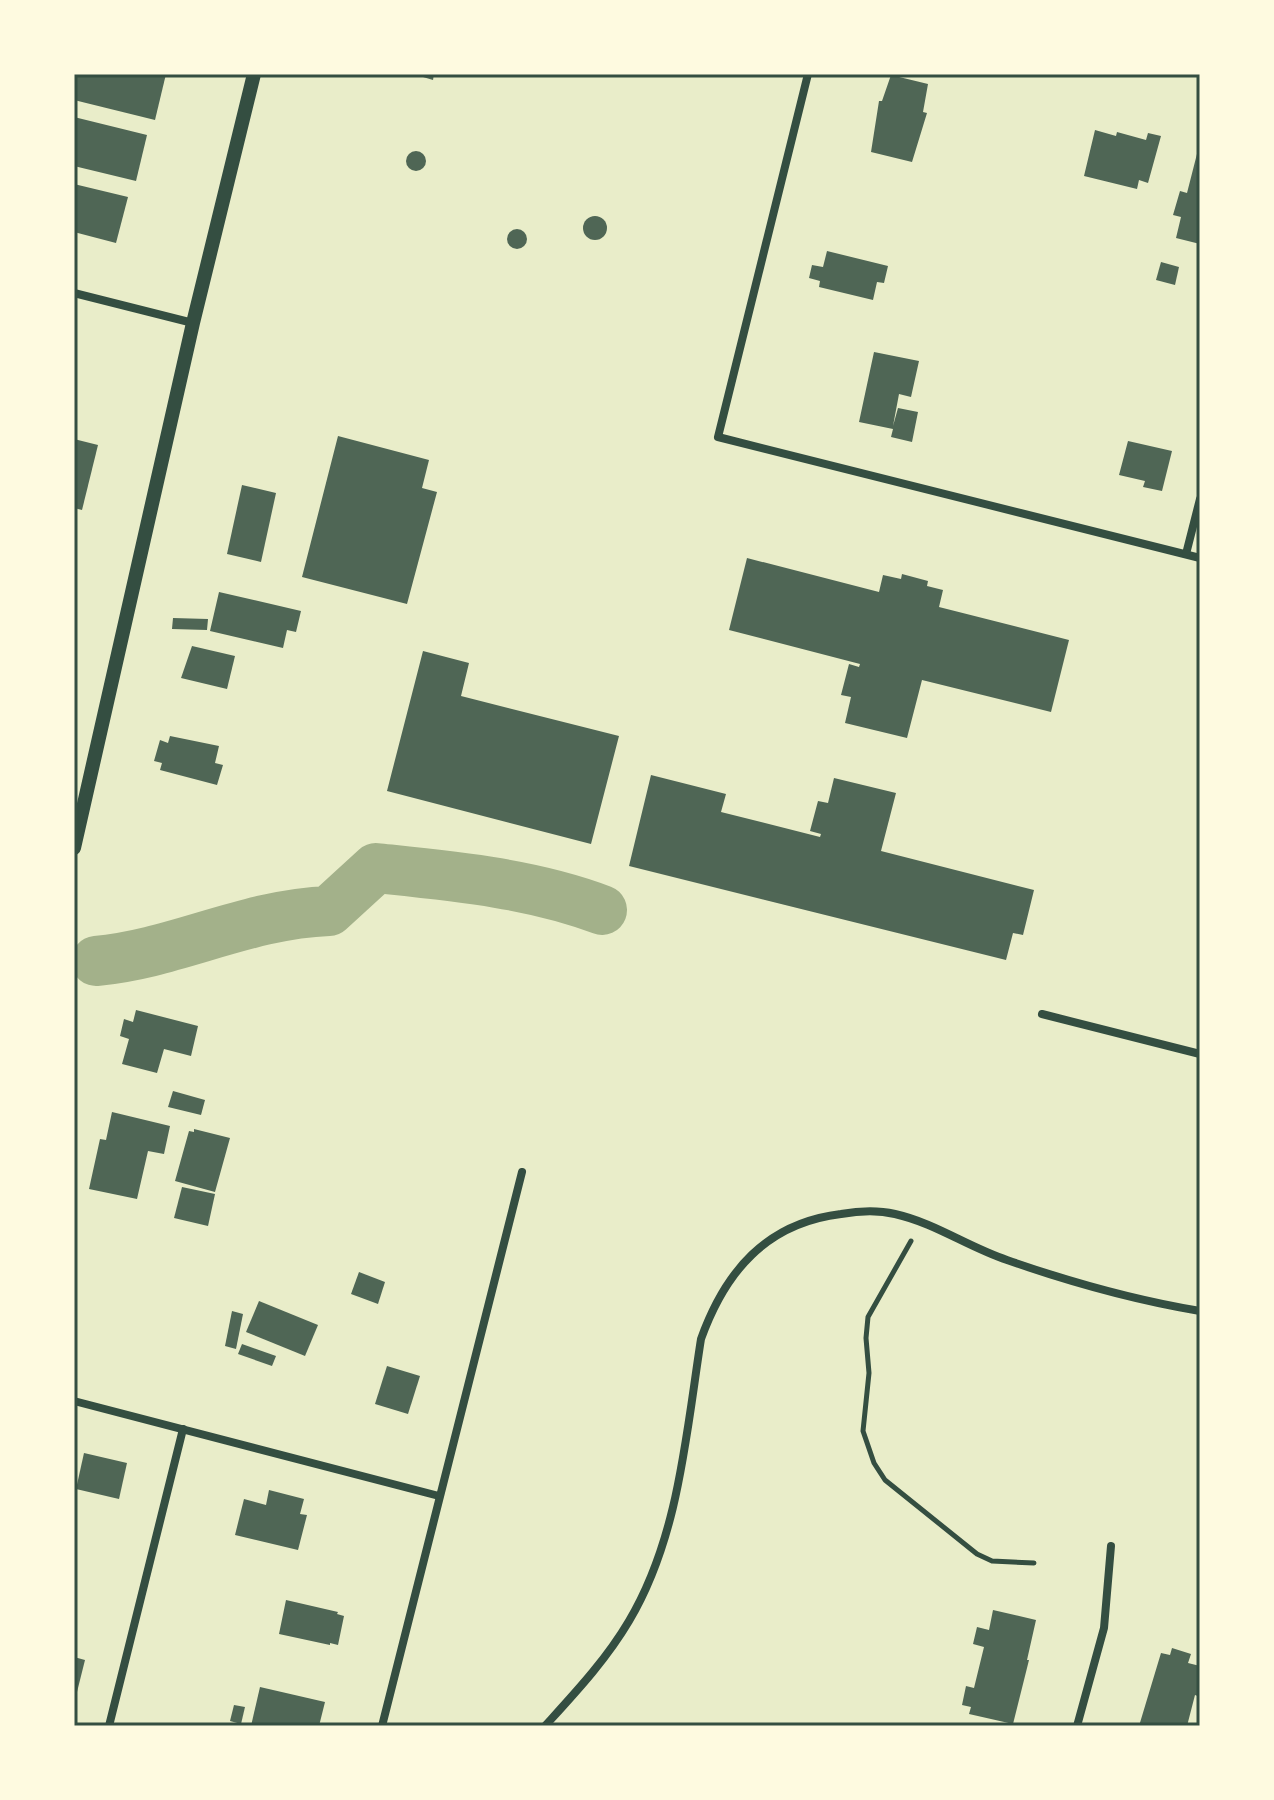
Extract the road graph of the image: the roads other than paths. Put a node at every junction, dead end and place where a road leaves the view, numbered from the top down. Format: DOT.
graph roads {
  1 [pos="254,74"];
  2 [pos="808,74"];
  3 [pos="74,293"];
  4 [pos="193,323"];
  5 [pos="1200,499"];
  6 [pos="1186,554"];
  7 [pos="1200,558"];
  8 [pos="80,794"];
  9 [pos="74,848"];
  10 [pos="1042,1014"];
  11 [pos="1200,1054"];
  12 [pos="522,1172"];
  13 [pos="1200,1311"];
  14 [pos="74,1401"];
  15 [pos="183,1429"];
  16 [pos="439,1496"];
  17 [pos="1111,1546"];
  18 [pos="109,1726"];
  19 [pos="382,1726"];
  20 [pos="545,1726"];
  21 [pos="1077,1726"];
  1 -- 4 [label="street"];
  2 -- 6 [label="street"];
  3 -- 4 [label="street"];
  4 -- 8 [label="street"];
  5 -- 6 [label="street"];
  6 -- 7 [label="street"];
  8 -- 9 [label="street"];
  10 -- 11 [label="street"];
  12 -- 16 [label="street"];
  13 -- 20 [label="street"];
  14 -- 15 [label="street"];
  15 -- 16 [label="street"];
  15 -- 18 [label="street"];
  16 -- 19 [label="street"];
  17 -- 21 [label="street"];
}
